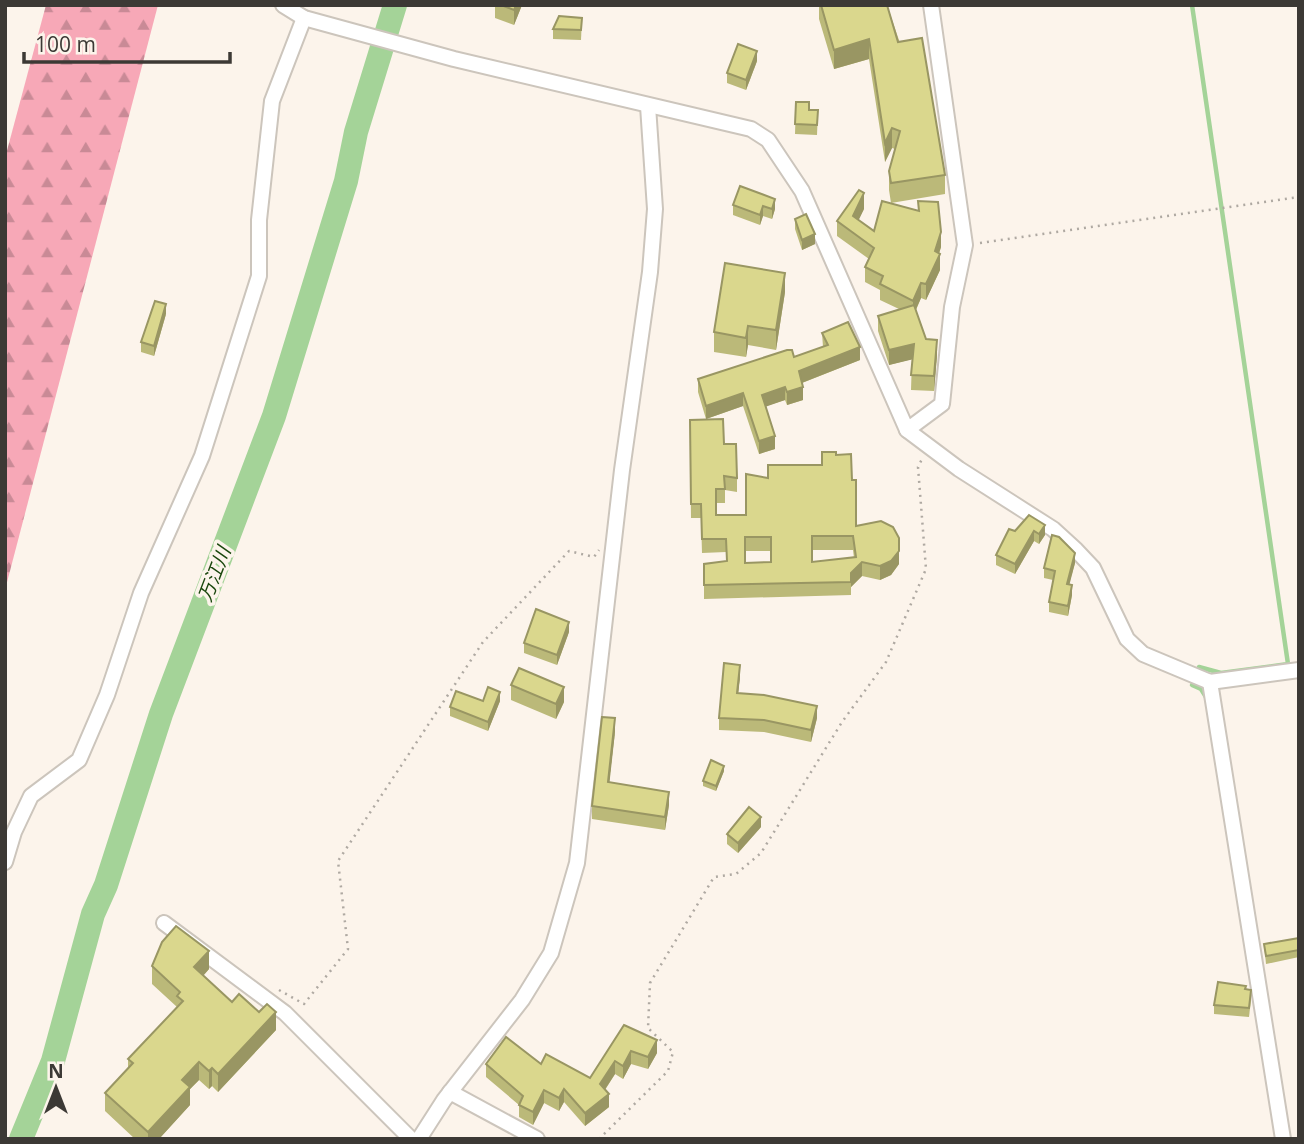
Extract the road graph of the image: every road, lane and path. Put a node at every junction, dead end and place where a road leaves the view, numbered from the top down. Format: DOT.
graph roads {
  1 [pos="283,5"];
  2 [pos="931,5"];
  3 [pos="304,18"];
  4 [pos="648,106"];
  5 [pos="1299,197"];
  6 [pos="965,245"];
  7 [pos="907,430"];
  8 [pos="926,447"];
  9 [pos="601,548"];
  10 [pos="1299,670"];
  11 [pos="1210,682"];
  12 [pos="5,862"];
  13 [pos="164,923"];
  14 [pos="271,986"];
  15 [pos="450,1093"];
  16 [pos="411,1139"];
  17 [pos="419,1139"];
  18 [pos="537,1139"];
  19 [pos="599,1139"];
  20 [pos="1283,1139"];
  1 -- 3 [label="street"];
  2 -- 6 [label="street"];
  3 -- 4 [label="street"];
  3 -- 12 [label="street"];
  4 -- 7 [label="street"];
  4 -- 15 [label="street"];
  5 -- 6 [label="path"];
  6 -- 7 [label="street"];
  7 -- 8 [label="street"];
  8 -- 11 [label="street"];
  8 -- 19 [label="path"];
  9 -- 14 [label="path"];
  10 -- 11 [label="street"];
  11 -- 20 [label="street"];
  13 -- 16 [label="street"];
  15 -- 17 [label="street"];
  15 -- 18 [label="street"];
}
